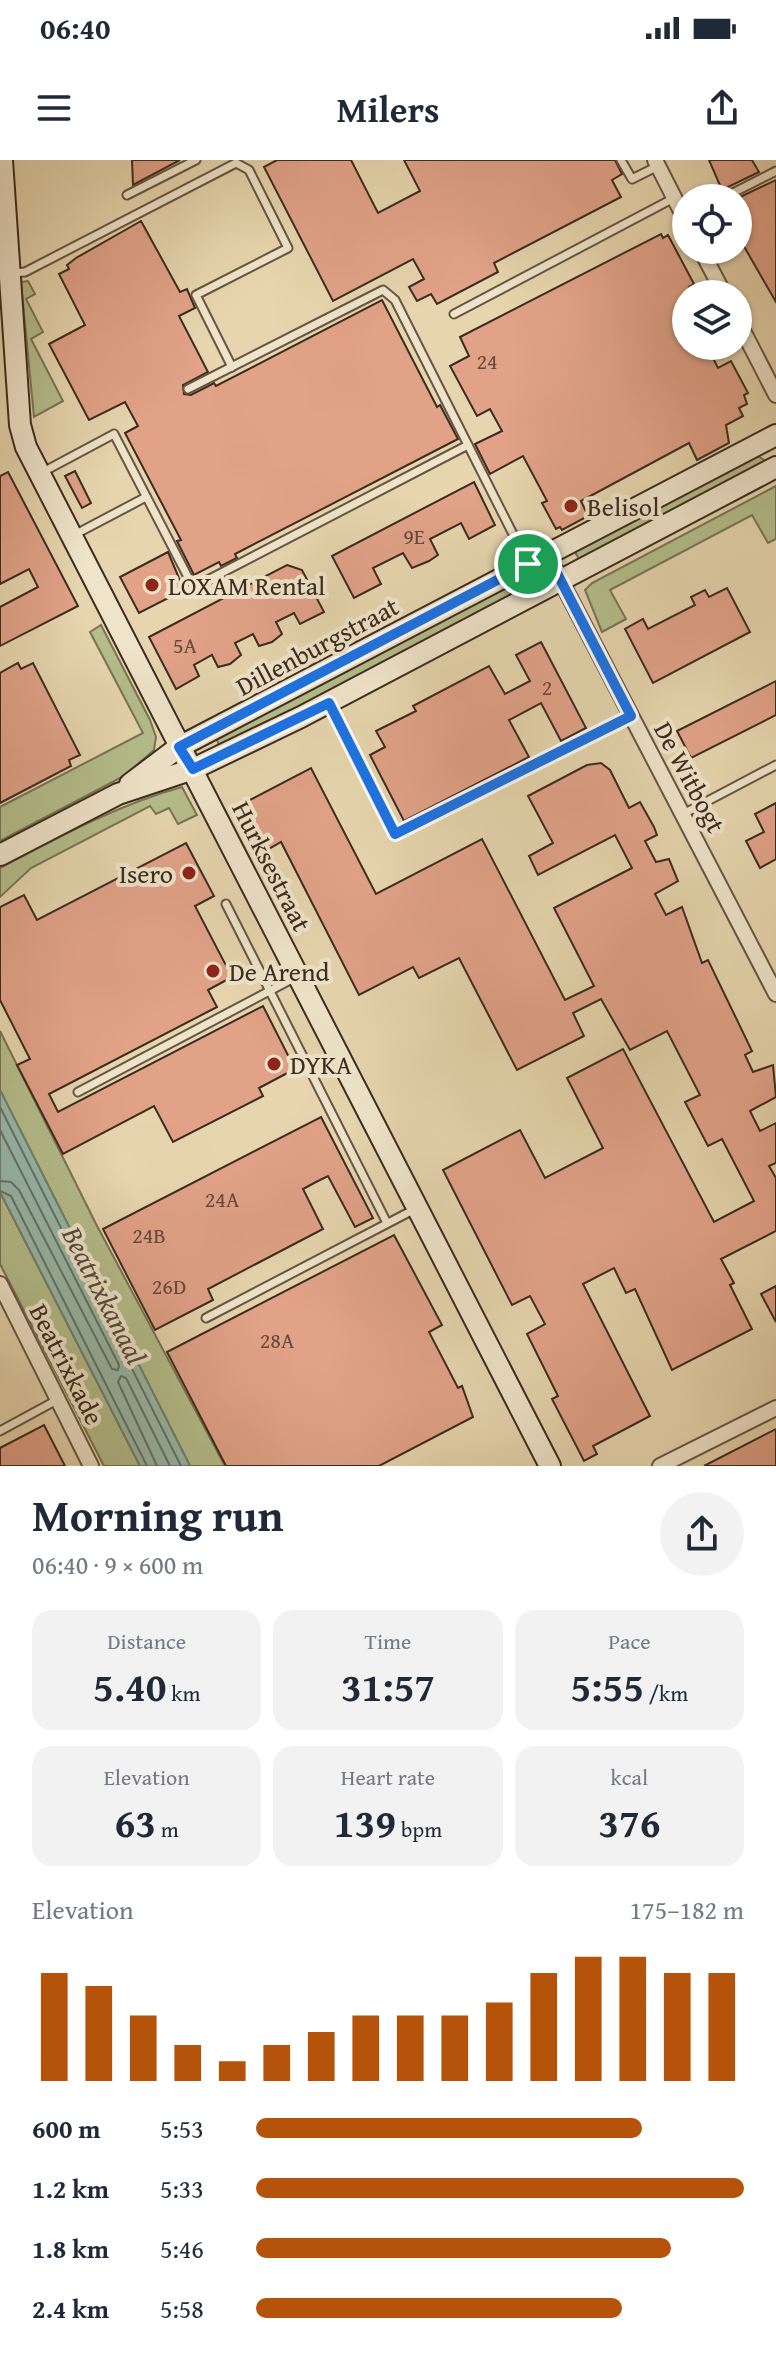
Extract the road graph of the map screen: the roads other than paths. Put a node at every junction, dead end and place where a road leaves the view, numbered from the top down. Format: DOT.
graph roads {
  1 [pos="2,160"];
  2 [pos="196,160"];
  3 [pos="621,160"];
  4 [pos="656,163"];
  5 [pos="776,171"];
  6 [pos="750,184"];
  7 [pos="672,194"];
  8 [pos="127,195"];
  9 [pos="672,199"];
  10 [pos="10,274"];
  11 [pos="454,314"];
  12 [pos="752,348"];
  13 [pos="232,367"];
  14 [pos="188,389"];
  15 [pos="776,395"];
  16 [pos="776,435"];
  17 [pos="468,445"];
  18 [pos="776,467"];
  19 [pos="40,474"];
  20 [pos="146,497"];
  21 [pos="72,536"];
  22 [pos="547,554"];
  23 [pos="528,564"];
  24 [pos="562,582"];
  25 [pos="329,703"];
  26 [pos="631,716"];
  27 [pos="179,747"];
  28 [pos="776,765"];
  29 [pos="193,769"];
  30 [pos="118,794"];
  31 [pos="683,814"];
  32 [pos="0,855"];
  33 [pos="226,904"];
  34 [pos="300,975"];
  35 [pos="270,991"];
  36 [pos="776,994"];
  37 [pos="78,1092"];
  38 [pos="419,1207"];
  39 [pos="387,1223"];
  40 [pos="0,1284"];
  41 [pos="206,1318"];
  42 [pos="59,1399"];
  43 [pos="776,1408"];
  44 [pos="0,1431"];
  45 [pos="91,1466"];
  46 [pos="550,1466"];
  47 [pos="660,1466"];
  1 -- 10 [label="street, Hurksestraat"];
  2 -- 8 [label="lane"];
  3 -- 4 [label="lane"];
  4 -- 7 [label="street"];
  5 -- 6 [label="lane"];
  9 -- 11 [label="lane"];
  10 -- 13 [label="lane"];
  10 -- 19 [label="street, Hurksestraat"];
  12 -- 15 [label="street"];
  13 -- 14 [label="lane"];
  13 -- 17 [label="lane"];
  16 -- 22 [label="street, Dillenburgstraat"];
  17 -- 20 [label="lane"];
  17 -- 23 [label="lane"];
  18 -- 24 [label="street, Dillenburgstraat"];
  19 -- 20 [label="lane"];
  19 -- 21 [label="street, Hurksestraat"];
  20 -- 21 [label="lane"];
  21 -- 27 [label="street, Hurksestraat"];
  22 -- 23 [label="street, Dillenburgstraat"];
  22 -- 24 [label="street"];
  23 -- 27 [label="street, Dillenburgstraat"];
  24 -- 25 [label="street, Dillenburgstraat"];
  24 -- 26 [label="street, De Witbogt"];
  25 -- 26 [label="lane"];
  25 -- 29 [label="street, Dillenburgstraat"];
  26 -- 31 [label="street, De Witbogt"];
  27 -- 29 [label="street, Hurksestraat"];
  27 -- 30 [label="street, Dillenburgstraat"];
  28 -- 31 [label="lane"];
  29 -- 30 [label="street, Dillenburgstraat"];
  29 -- 34 [label="street, Hurksestraat"];
  30 -- 32 [label="street, Dillenburgstraat"];
  31 -- 36 [label="street, De Witbogt"];
  33 -- 35 [label="lane"];
  34 -- 35 [label="lane"];
  34 -- 38 [label="street, Hurksestraat"];
  35 -- 37 [label="lane"];
  35 -- 39 [label="lane"];
  38 -- 39 [label="lane"];
  38 -- 46 [label="street, Hurksestraat"];
  39 -- 41 [label="lane"];
  40 -- 42 [label="street, Beatrixkade"];
  42 -- 44 [label="lane"];
  42 -- 45 [label="street, Beatrixkade"];
  43 -- 47 [label="street"];
}
